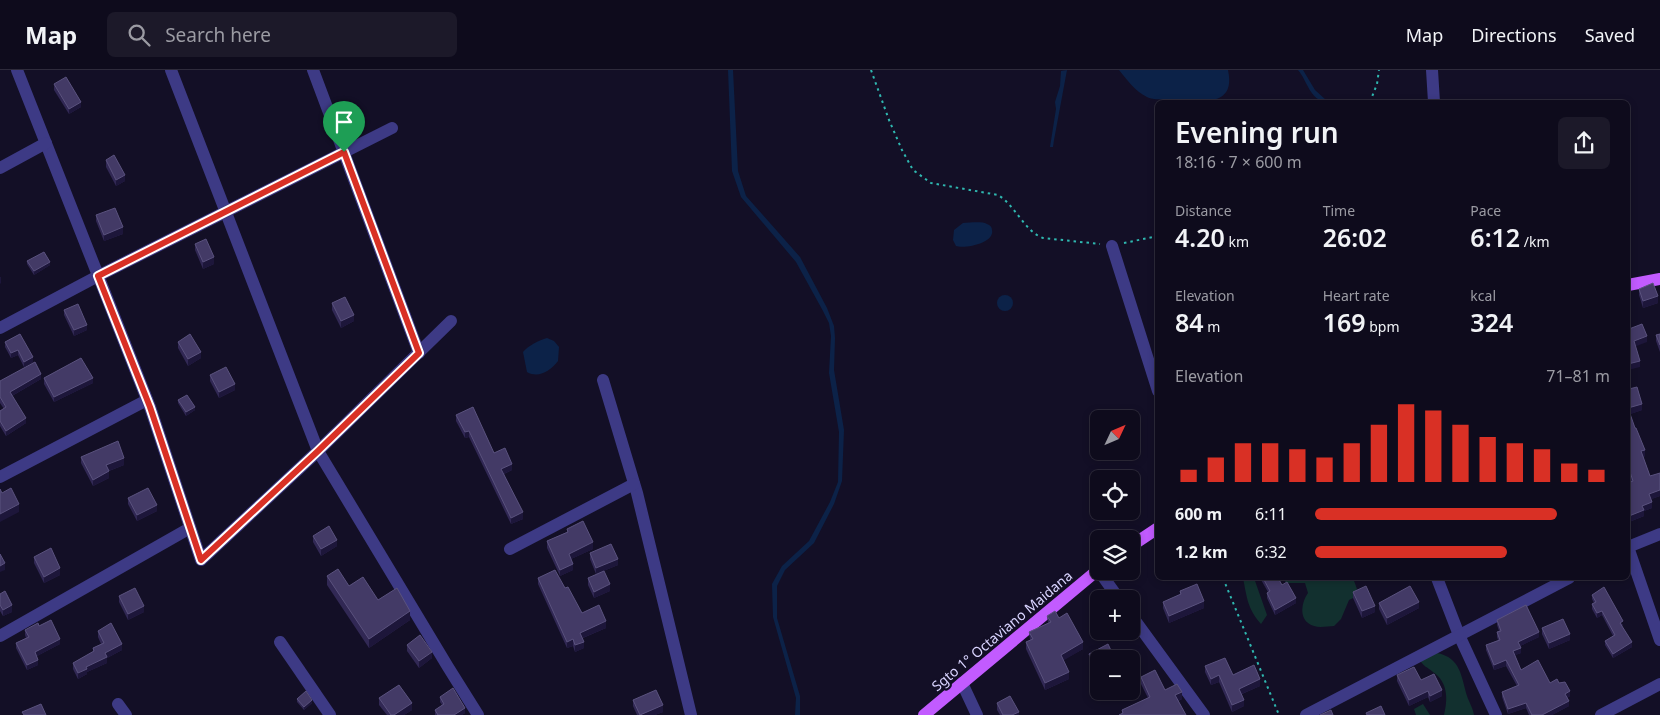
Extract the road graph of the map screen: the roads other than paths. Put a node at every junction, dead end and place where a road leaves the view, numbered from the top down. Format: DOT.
graph roads {
  1 [pos="17,70"];
  2 [pos="171,70"];
  3 [pos="313,70"];
  4 [pos="1432,70"];
  5 [pos="1434,100"];
  6 [pos="392,128"];
  7 [pos="46,143"];
  8 [pos="344,152"];
  9 [pos="0,168"];
  10 [pos="226,212"];
  11 [pos="1112,246"];
  12 [pos="98,276"];
  13 [pos="1660,279"];
  14 [pos="1630,285"];
  15 [pos="451,322"];
  16 [pos="0,328"];
  17 [pos="419,353"];
  18 [pos="603,380"];
  19 [pos="1155,382"];
  20 [pos="147,400"];
  21 [pos="318,451"];
  22 [pos="0,478"];
  23 [pos="634,484"];
  24 [pos="190,528"];
  25 [pos="1155,530"];
  26 [pos="1660,534"];
  27 [pos="1140,540"];
  28 [pos="1630,546"];
  29 [pos="510,549"];
  30 [pos="1630,553"];
  31 [pos="1090,577"];
  32 [pos="1437,580"];
  33 [pos="1565,580"];
  34 [pos="1140,627"];
  35 [pos="1459,635"];
  36 [pos="0,636"];
  37 [pos="1660,640"];
  38 [pos="280,642"];
  39 [pos="962,683"];
  40 [pos="1660,684"];
  41 [pos="330,715"];
  42 [pos="478,715"];
  43 [pos="692,715"];
  44 [pos="924,715"];
  45 [pos="977,715"];
  46 [pos="1204,715"];
  47 [pos="1306,715"];
  48 [pos="1496,715"];
  49 [pos="1601,715"];
  1 -- 7 [label="street"];
  2 -- 10 [label="street"];
  3 -- 8 [label="street"];
  4 -- 5 [label="street"];
  6 -- 8 [label="street"];
  7 -- 9 [label="street"];
  7 -- 12 [label="street"];
  8 -- 10 [label="street"];
  8 -- 17 [label="street"];
  10 -- 12 [label="street"];
  10 -- 21 [label="street"];
  11 -- 19 [label="street"];
  12 -- 16 [label="street"];
  12 -- 20 [label="street"];
  13 -- 14 [label="main road"];
  15 -- 17 [label="street"];
  17 -- 21 [label="street"];
  18 -- 23 [label="street"];
  20 -- 22 [label="street"];
  20 -- 24 [label="street"];
  21 -- 24 [label="street"];
  21 -- 42 [label="street"];
  23 -- 29 [label="street"];
  23 -- 43 [label="street"];
  24 -- 36 [label="street"];
  25 -- 27 [label="main road"];
  26 -- 28 [label="street"];
  30 -- 37 [label="street"];
  31 -- 39 [label="main road, Sgto 1° Octaviano Maidana"];
  32 -- 35 [label="street"];
  33 -- 35 [label="street"];
  34 -- 46 [label="street"];
  35 -- 47 [label="street"];
  35 -- 48 [label="street"];
  38 -- 41 [label="street"];
  39 -- 44 [label="main road, Sgto 1° Octaviano Maidana"];
  39 -- 45 [label="street"];
  40 -- 49 [label="street"];
}
